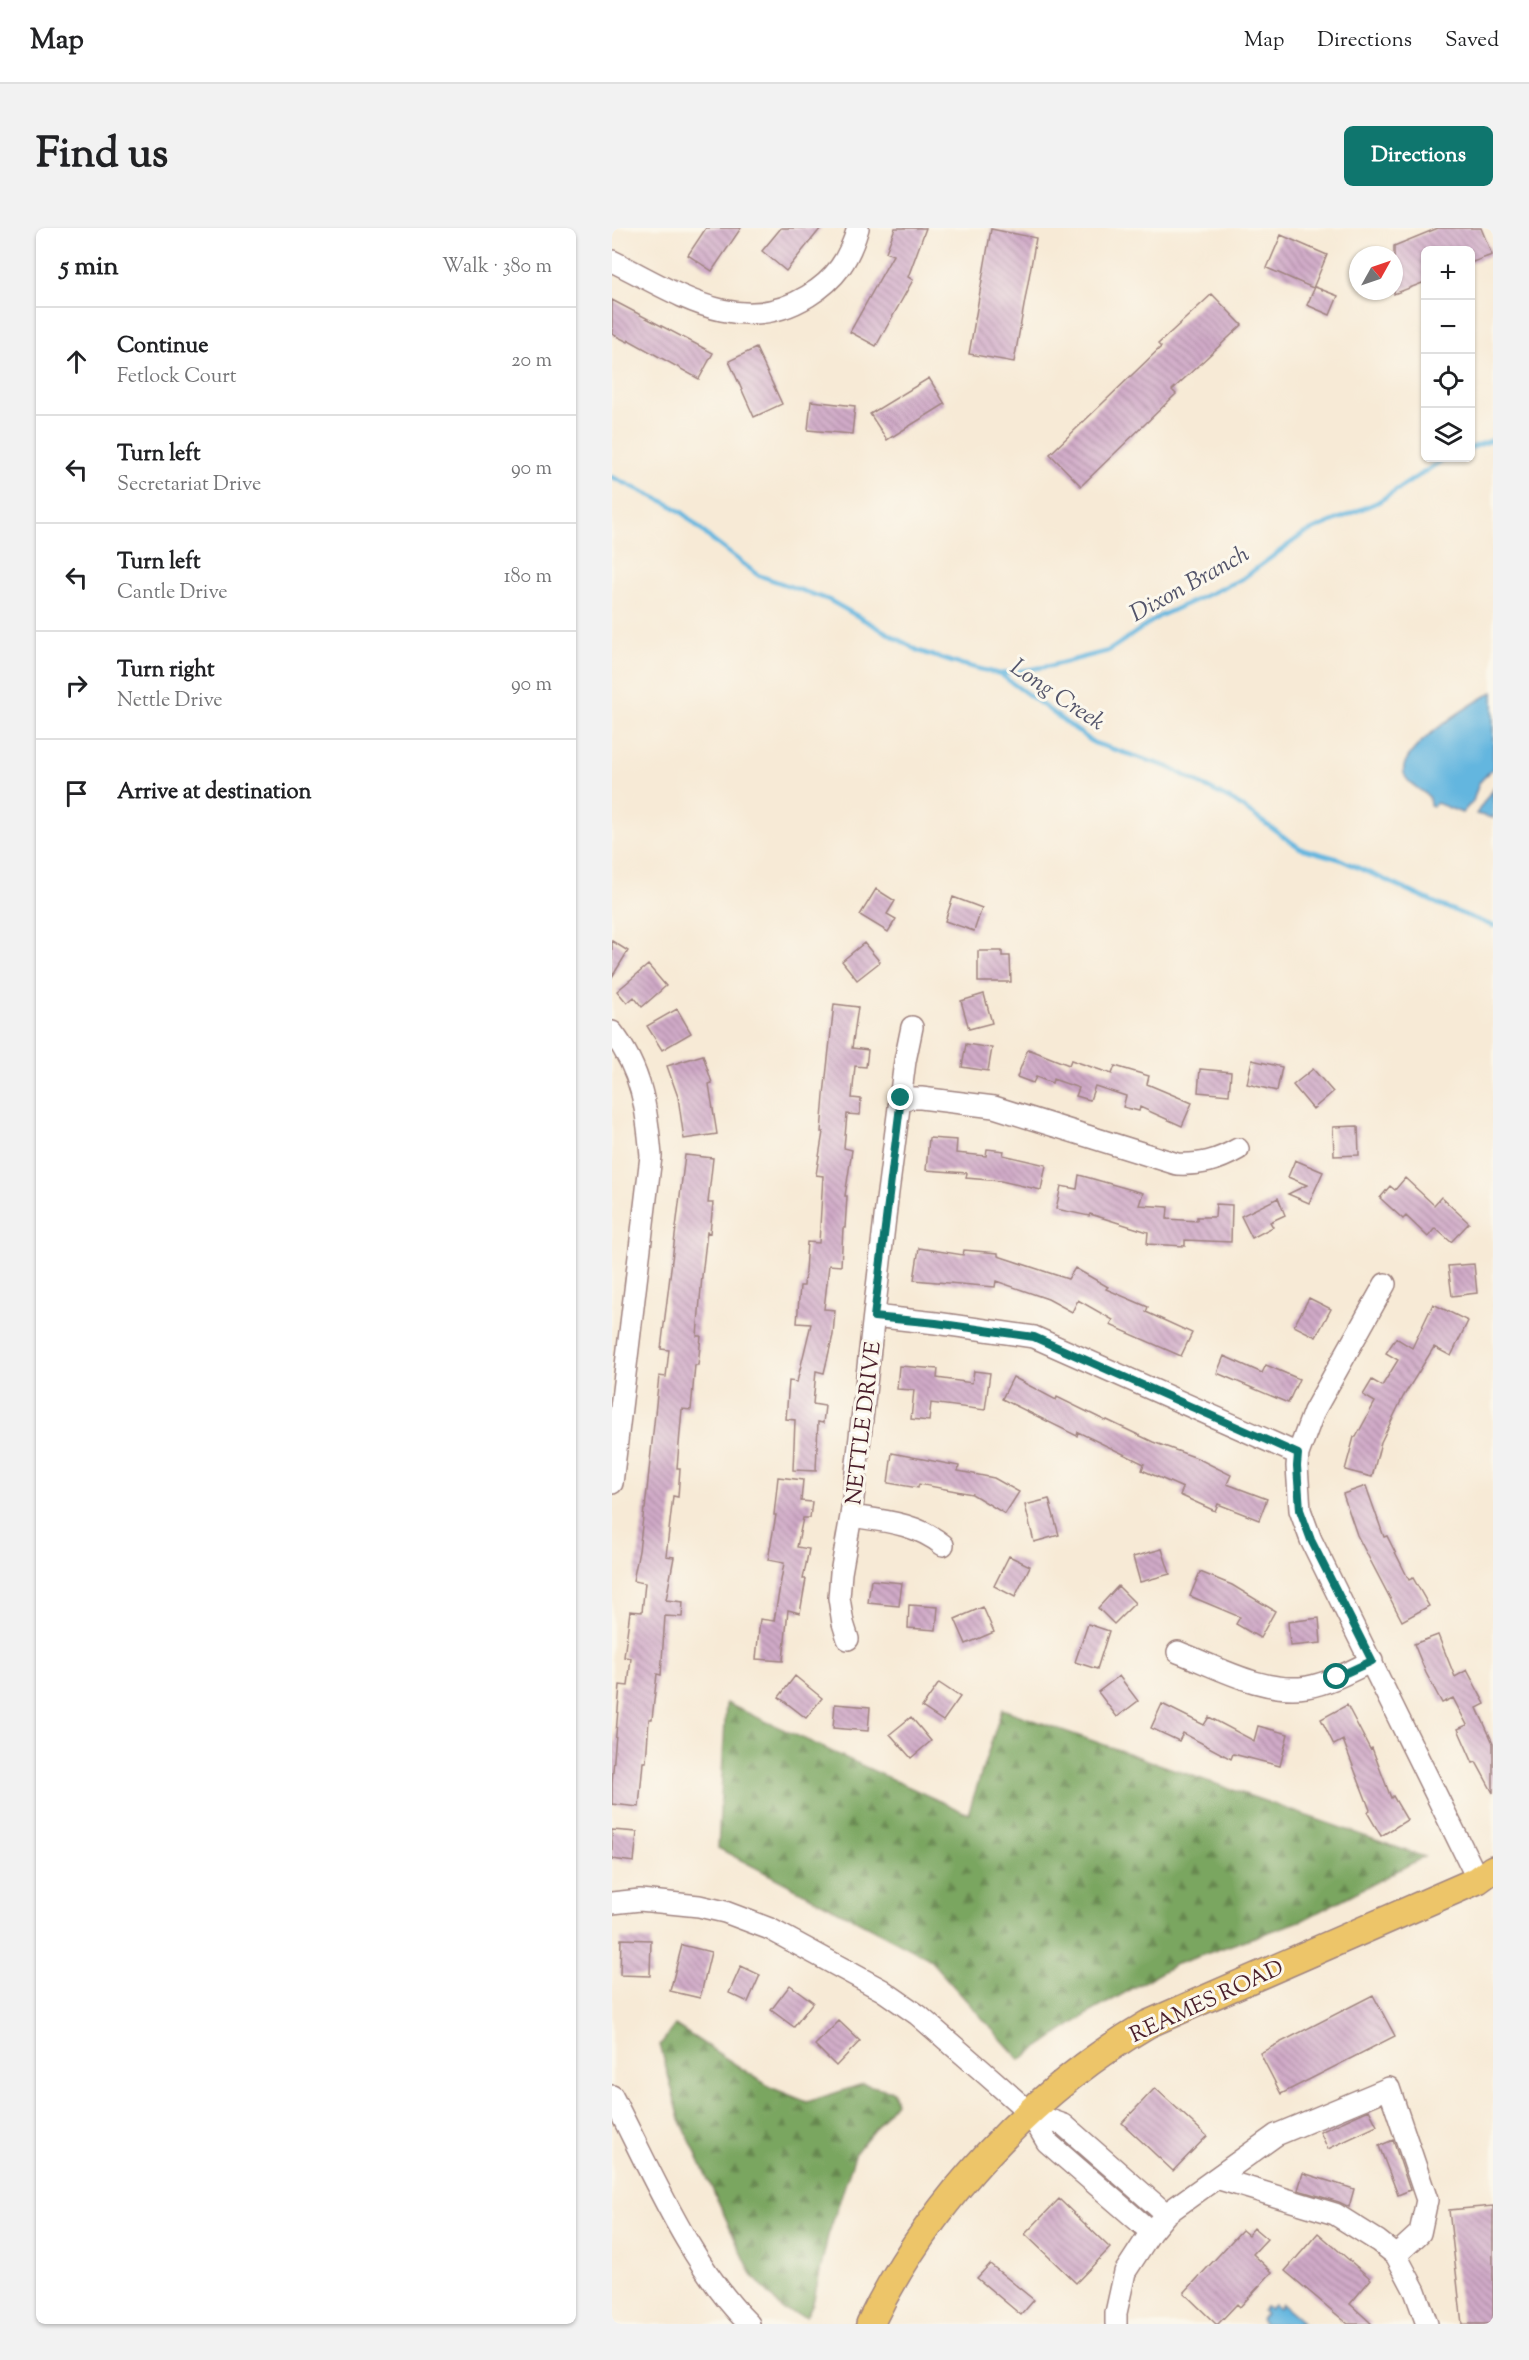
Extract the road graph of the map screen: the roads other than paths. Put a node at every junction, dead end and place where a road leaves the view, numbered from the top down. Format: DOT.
graph roads {
  1 [pos="858,228"];
  2 [pos="612,261"];
  3 [pos="912,1027"];
  4 [pos="612,1032"];
  5 [pos="901,1098"];
  6 [pos="1238,1149"];
  7 [pos="1385,1284"];
  8 [pos="874,1317"];
  9 [pos="1298,1454"];
  10 [pos="612,1484"];
  11 [pos="851,1516"];
  12 [pos="943,1545"];
  13 [pos="848,1639"];
  14 [pos="1178,1652"];
  15 [pos="1372,1661"];
  16 [pos="1488,1876"];
  17 [pos="612,1903"];
  18 [pos="612,2096"];
  19 [pos="1030,2113"];
  20 [pos="1216,2178"];
  21 [pos="1166,2214"];
  22 [pos="1151,2232"];
  23 [pos="1396,2255"];
  24 [pos="749,2324"];
  25 [pos="870,2324"];
  26 [pos="1116,2324"];
  27 [pos="1427,2324"];
  1 -- 2 [label="street"];
  3 -- 5 [label="street, NETTLE DRIVE"];
  4 -- 10 [label="street"];
  5 -- 6 [label="street"];
  5 -- 8 [label="street, NETTLE DRIVE"];
  7 -- 9 [label="street"];
  8 -- 9 [label="street"];
  8 -- 11 [label="street, NETTLE DRIVE"];
  9 -- 15 [label="street"];
  11 -- 12 [label="street"];
  11 -- 13 [label="street, NETTLE DRIVE"];
  14 -- 15 [label="street"];
  15 -- 16 [label="street"];
  16 -- 19 [label="main road, REAMES ROAD"];
  17 -- 19 [label="street"];
  18 -- 24 [label="street"];
  19 -- 21 [label="street"];
  19 -- 22 [label="street"];
  19 -- 25 [label="main road, REAMES ROAD"];
  20 -- 21 [label="street"];
  20 -- 23 [label="street"];
  20 -- 23 [label="street"];
  21 -- 22 [label="street"];
  22 -- 26 [label="street"];
  23 -- 27 [label="street"];
}
